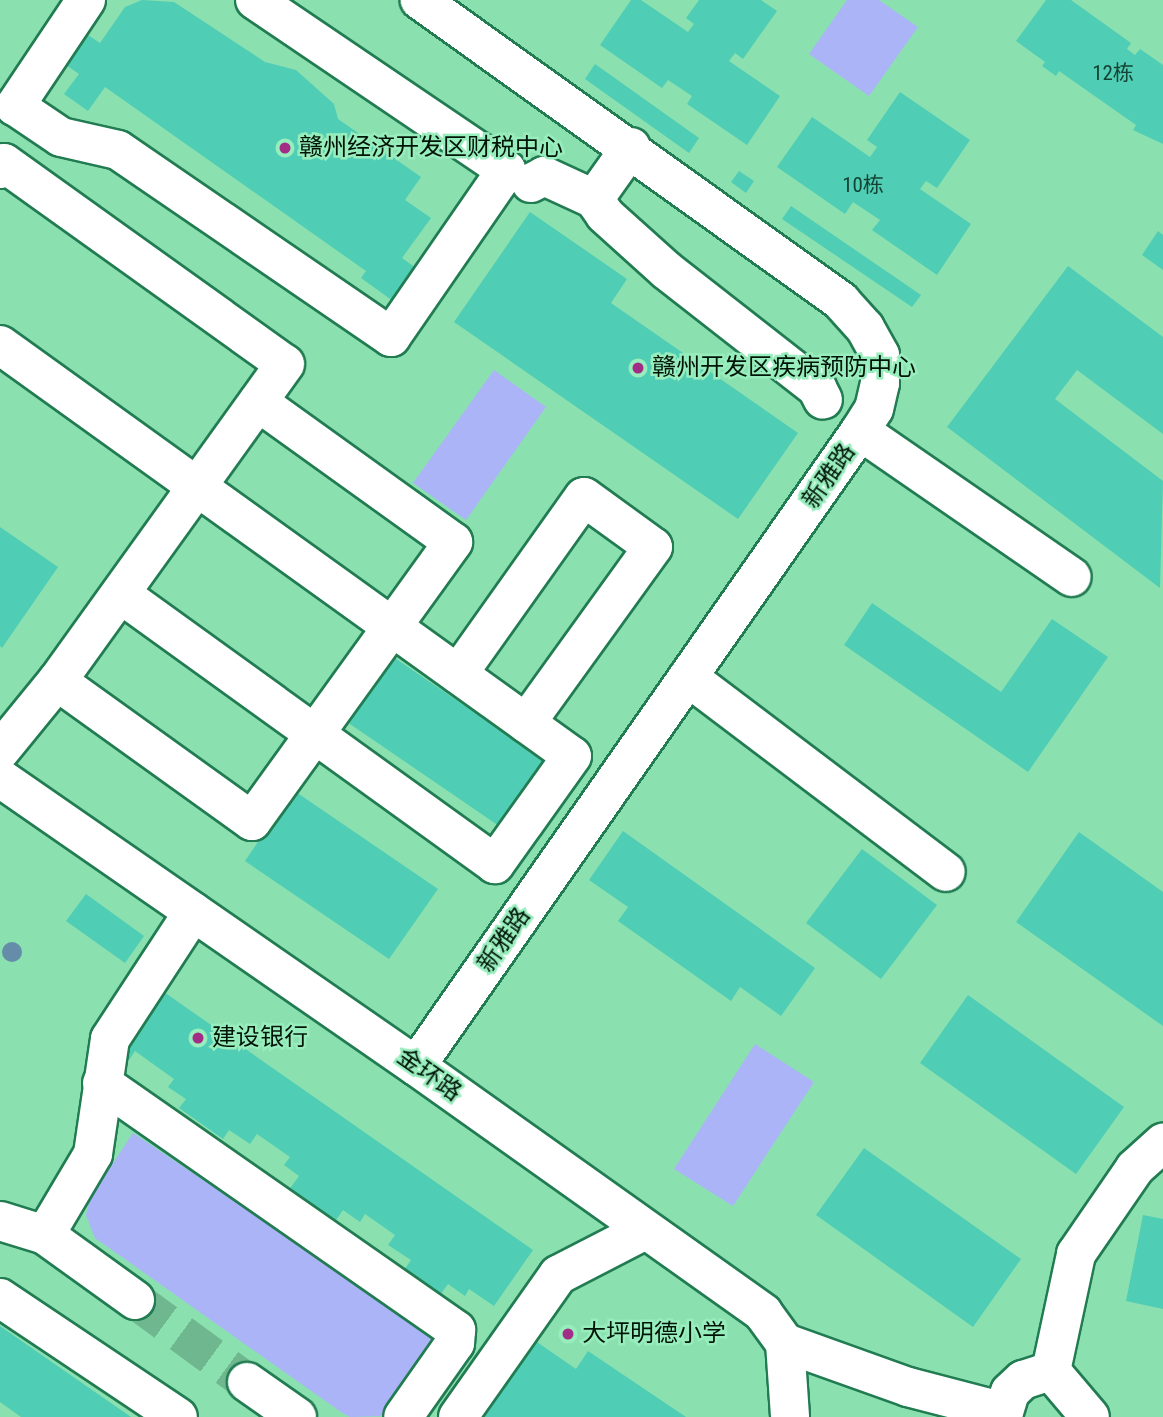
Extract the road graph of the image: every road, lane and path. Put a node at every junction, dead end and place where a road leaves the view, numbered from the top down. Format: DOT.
graph roads {
  1 [pos="86,0"];
  2 [pos="255,0"];
  3 [pos="420,0"];
  4 [pos="631,147"];
  5 [pos="0,169"];
  6 [pos="531,183"];
  7 [pos="594,199"];
  8 [pos="0,345"];
  9 [pos="823,400"];
  10 [pos="258,402"];
  11 [pos="860,431"];
  12 [pos="197,486"];
  13 [pos="1072,577"];
  14 [pos="120,594"];
  15 [pos="392,626"];
  16 [pos="458,674"];
  17 [pos="688,677"];
  18 [pos="57,681"];
  19 [pos="526,723"];
  20 [pos="315,734"];
  21 [pos="0,751"];
  22 [pos="0,778"];
  23 [pos="946,872"];
  24 [pos="193,912"];
  25 [pos="416,1066"];
  26 [pos="102,1083"];
  27 [pos="1163,1143"];
  28 [pos="0,1221"];
  29 [pos="645,1230"];
  30 [pos="46,1235"];
  31 [pos="0,1298"];
  32 [pos="135,1300"];
  33 [pos="785,1343"];
  34 [pos="1051,1371"];
  35 [pos="247,1382"];
  36 [pos="1004,1414"];
  37 [pos="1087,1416"];
  38 [pos="178,1417"];
  39 [pos="297,1417"];
  40 [pos="403,1417"];
  41 [pos="458,1417"];
  42 [pos="790,1417"];
  1 -- 2 [label="street"];
  3 -- 4 [label="street, 新雅路"];
  4 -- 7 [label="street"];
  4 -- 11 [label="street, 新雅路"];
  5 -- 10 [label="street"];
  6 -- 7 [label="street"];
  7 -- 9 [label="street"];
  8 -- 12 [label="street"];
  10 -- 12 [label="street"];
  10 -- 15 [label="street"];
  11 -- 13 [label="street"];
  11 -- 17 [label="street, 新雅路"];
  12 -- 14 [label="street"];
  12 -- 15 [label="street"];
  14 -- 18 [label="street"];
  14 -- 20 [label="street"];
  15 -- 16 [label="street"];
  15 -- 20 [label="street"];
  16 -- 19 [label="street"];
  16 -- 19 [label="street"];
  17 -- 23 [label="street"];
  17 -- 25 [label="street, 新雅路"];
  18 -- 20 [label="street"];
  18 -- 21 [label="street"];
  19 -- 20 [label="street"];
  22 -- 24 [label="street, 金环路"];
  24 -- 25 [label="street, 金环路"];
  24 -- 26 [label="street"];
  25 -- 29 [label="street, 金环路"];
  26 -- 30 [label="street"];
  26 -- 40 [label="street"];
  27 -- 34 [label="street"];
  28 -- 30 [label="street"];
  29 -- 33 [label="street, 金环路"];
  29 -- 41 [label="street"];
  30 -- 32 [label="street"];
  31 -- 38 [label="street"];
  33 -- 36 [label="street"];
  33 -- 42 [label="street"];
  34 -- 36 [label="street"];
  34 -- 37 [label="street"];
  35 -- 39 [label="street"];
}
